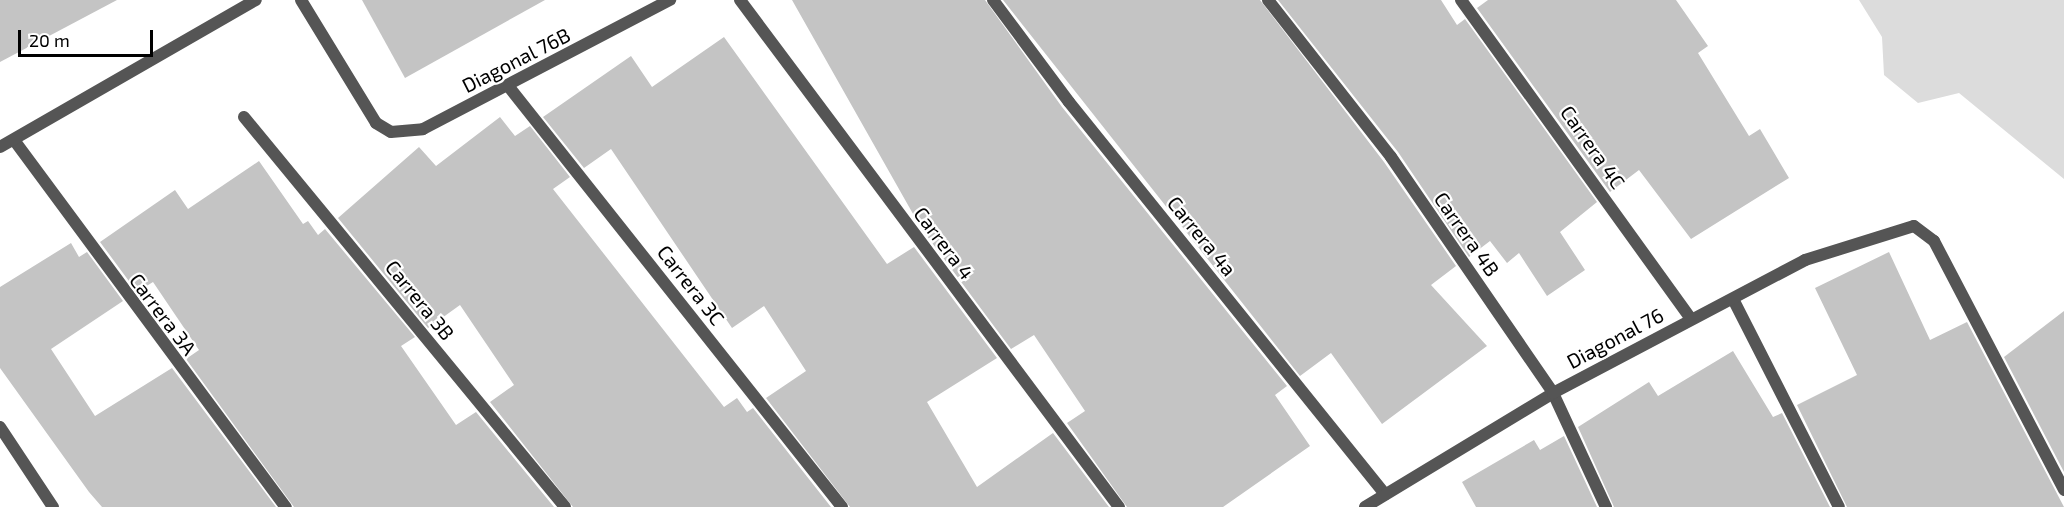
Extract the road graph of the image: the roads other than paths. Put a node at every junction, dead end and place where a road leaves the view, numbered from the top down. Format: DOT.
graph roads {
  1 [pos="256,0"];
  2 [pos="301,0"];
  3 [pos="670,0"];
  4 [pos="740,0"];
  5 [pos="993,0"];
  6 [pos="1268,0"];
  7 [pos="1461,0"];
  8 [pos="509,87"];
  9 [pos="244,117"];
  10 [pos="14,140"];
  11 [pos="0,147"];
  12 [pos="1733,299"];
  13 [pos="1691,319"];
  14 [pos="1553,393"];
  15 [pos="0,427"];
  16 [pos="2064,490"];
  17 [pos="1385,494"];
  18 [pos="53,507"];
  19 [pos="286,507"];
  20 [pos="565,507"];
  21 [pos="843,507"];
  22 [pos="1119,507"];
  23 [pos="1365,507"];
  24 [pos="1606,507"];
  25 [pos="1839,507"];
  1 -- 10 [label="street"];
  2 -- 8 [label="street, Diagonal 76B"];
  3 -- 8 [label="street, Diagonal 76B"];
  4 -- 22 [label="street, Carrera 4"];
  5 -- 17 [label="street, Carrera 4a"];
  6 -- 14 [label="street, Carrera 4B"];
  7 -- 13 [label="street, Carrera 4C"];
  8 -- 21 [label="street, Carrera 3C"];
  9 -- 20 [label="street, Carrera 3B"];
  10 -- 11 [label="street"];
  10 -- 19 [label="street, Carrera 3A"];
  12 -- 13 [label="street, Diagonal 76"];
  12 -- 16 [label="street, Diagonal 76"];
  12 -- 25 [label="street"];
  13 -- 14 [label="street, Diagonal 76"];
  14 -- 17 [label="street, Diagonal 76"];
  14 -- 24 [label="street, Carrera 4B"];
  15 -- 18 [label="street"];
  17 -- 23 [label="street, Diagonal 76"];
}
